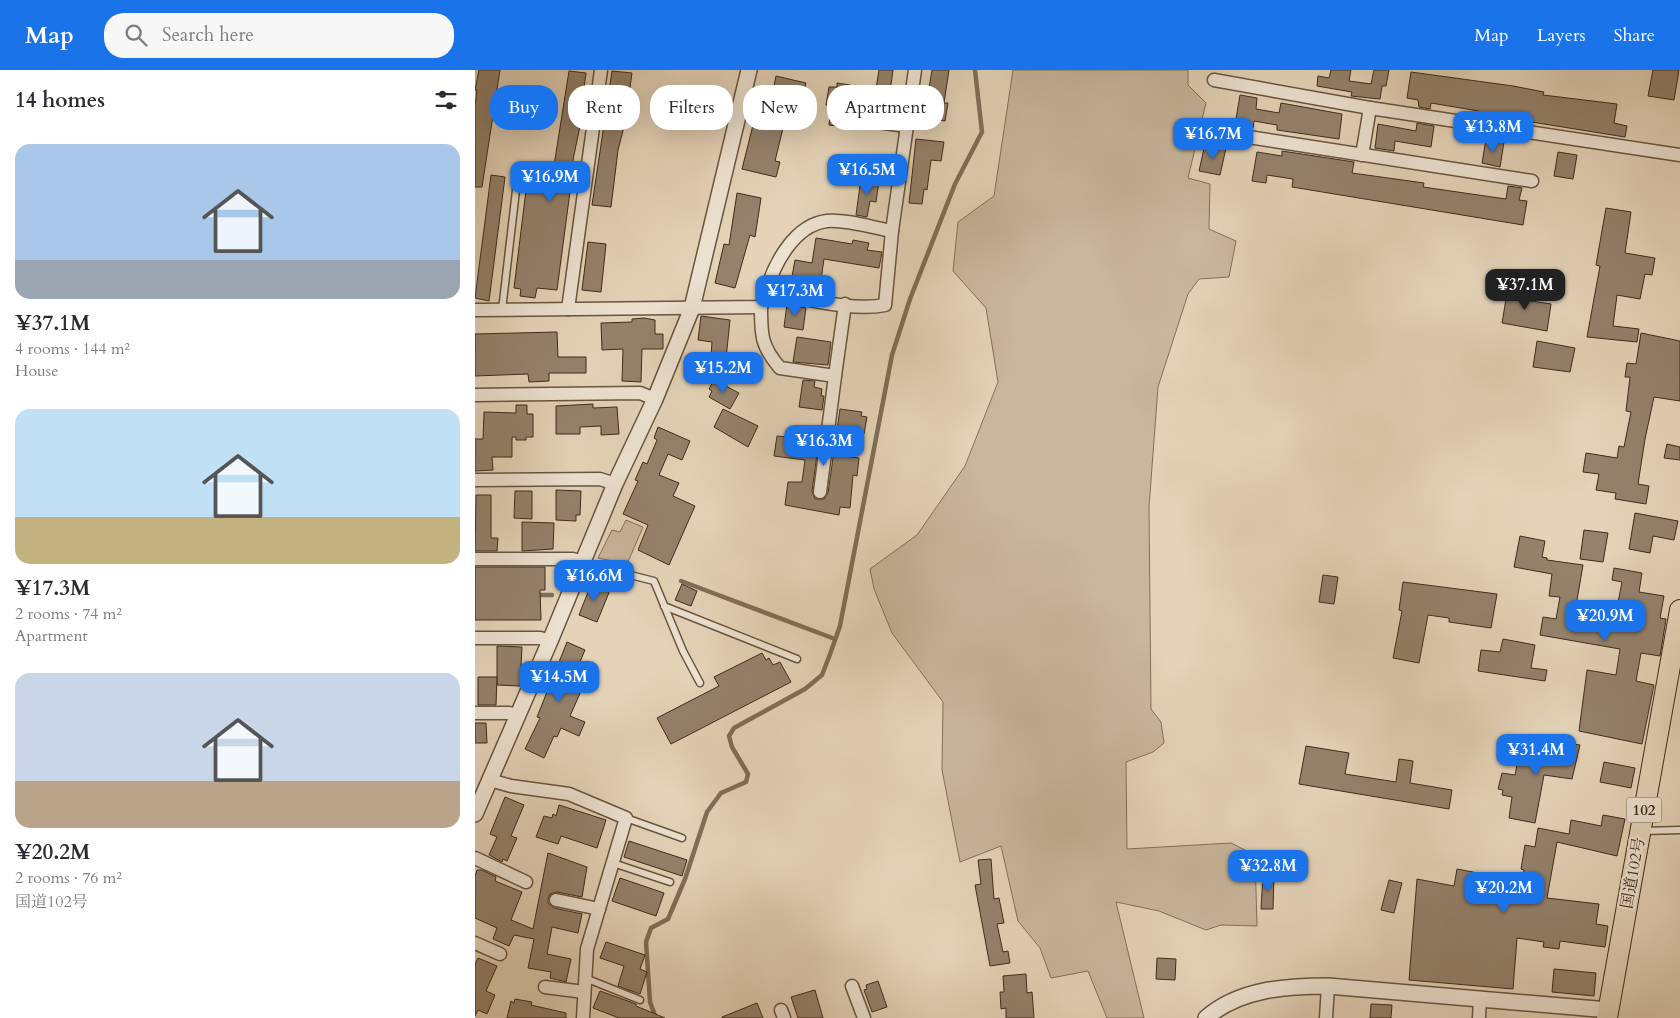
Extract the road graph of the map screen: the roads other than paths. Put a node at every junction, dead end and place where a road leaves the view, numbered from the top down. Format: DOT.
graph roads {
  1 [pos="601,70"];
  2 [pos="749,70"];
  3 [pos="915,70"];
  4 [pos="1214,80"];
  5 [pos="913,85"];
  6 [pos="1370,108"];
  7 [pos="906,130"];
  8 [pos="1216,132"];
  9 [pos="1362,155"];
  10 [pos="1680,155"];
  11 [pos="1532,181"];
  12 [pos="517,182"];
  13 [pos="893,231"];
  14 [pos="766,292"];
  15 [pos="845,304"];
  16 [pos="761,306"];
  17 [pos="692,308"];
  18 [pos="568,309"];
  19 [pos="475,310"];
  20 [pos="502,310"];
  21 [pos="835,376"];
  22 [pos="475,395"];
  23 [pos="655,399"];
  24 [pos="475,480"];
  25 [pos="615,484"];
  26 [pos="820,492"];
  27 [pos="475,559"];
  28 [pos="582,562"];
  29 [pos="664,606"];
  30 [pos="1680,610"];
  31 [pos="475,638"];
  32 [pos="550,642"];
  33 [pos="797,659"];
  34 [pos="700,683"];
  35 [pos="475,713"];
  36 [pos="518,716"];
  37 [pos="490,780"];
  38 [pos="477,805"];
  39 [pos="626,818"];
  40 [pos="1680,830"];
  41 [pos="1641,831"];
  42 [pos="682,838"];
  43 [pos="475,858"];
  44 [pos="613,863"];
  45 [pos="526,882"];
  46 [pos="671,882"];
  47 [pos="556,900"];
  48 [pos="599,908"];
  49 [pos="475,943"];
  50 [pos="500,954"];
  51 [pos="585,978"];
  52 [pos="852,986"];
  53 [pos="1328,986"];
  54 [pos="545,987"];
  55 [pos="585,992"];
  56 [pos="1480,999"];
  57 [pos="640,1000"];
  58 [pos="1608,1014"];
  59 [pos="583,1018"];
  60 [pos="864,1018"];
  61 [pos="1206,1018"];
  62 [pos="1326,1018"];
  63 [pos="1479,1018"];
  1 -- 18 [label="street"];
  2 -- 17 [label="street"];
  3 -- 5 [label="street"];
  4 -- 6 [label="street"];
  6 -- 9 [label="street"];
  6 -- 10 [label="street"];
  7 -- 13 [label="street"];
  8 -- 9 [label="street"];
  9 -- 11 [label="street"];
  12 -- 20 [label="lane"];
  13 -- 14 [label="street"];
  13 -- 15 [label="street"];
  14 -- 15 [label="street"];
  14 -- 16 [label="street"];
  15 -- 21 [label="street"];
  16 -- 17 [label="street"];
  16 -- 21 [label="street"];
  17 -- 18 [label="street"];
  17 -- 23 [label="street"];
  18 -- 20 [label="street"];
  19 -- 20 [label="street"];
  21 -- 26 [label="street"];
  22 -- 23 [label="street"];
  23 -- 25 [label="street"];
  24 -- 25 [label="street"];
  25 -- 28 [label="street"];
  27 -- 28 [label="street"];
  28 -- 29 [label="lane"];
  28 -- 32 [label="street"];
  29 -- 33 [label="lane"];
  29 -- 34 [label="lane"];
  30 -- 41 [label="highway, 国道102号 / 102"];
  31 -- 32 [label="street"];
  32 -- 36 [label="street"];
  35 -- 36 [label="street"];
  36 -- 37 [label="street"];
  37 -- 38 [label="street"];
  37 -- 39 [label="street"];
  39 -- 42 [label="lane"];
  39 -- 44 [label="street"];
  40 -- 41 [label="lane"];
  41 -- 58 [label="highway, 国道102号 / 102"];
  43 -- 45 [label="street"];
  44 -- 46 [label="lane"];
  44 -- 48 [label="street"];
  47 -- 48 [label="street"];
  48 -- 51 [label="street"];
  49 -- 50 [label="street"];
  51 -- 55 [label="street"];
  51 -- 57 [label="lane"];
  52 -- 60 [label="street"];
  53 -- 56 [label="street"];
  53 -- 61 [label="street"];
  53 -- 62 [label="street"];
  54 -- 55 [label="street"];
  55 -- 59 [label="street"];
  56 -- 58 [label="street"];
  56 -- 63 [label="street"];
}
